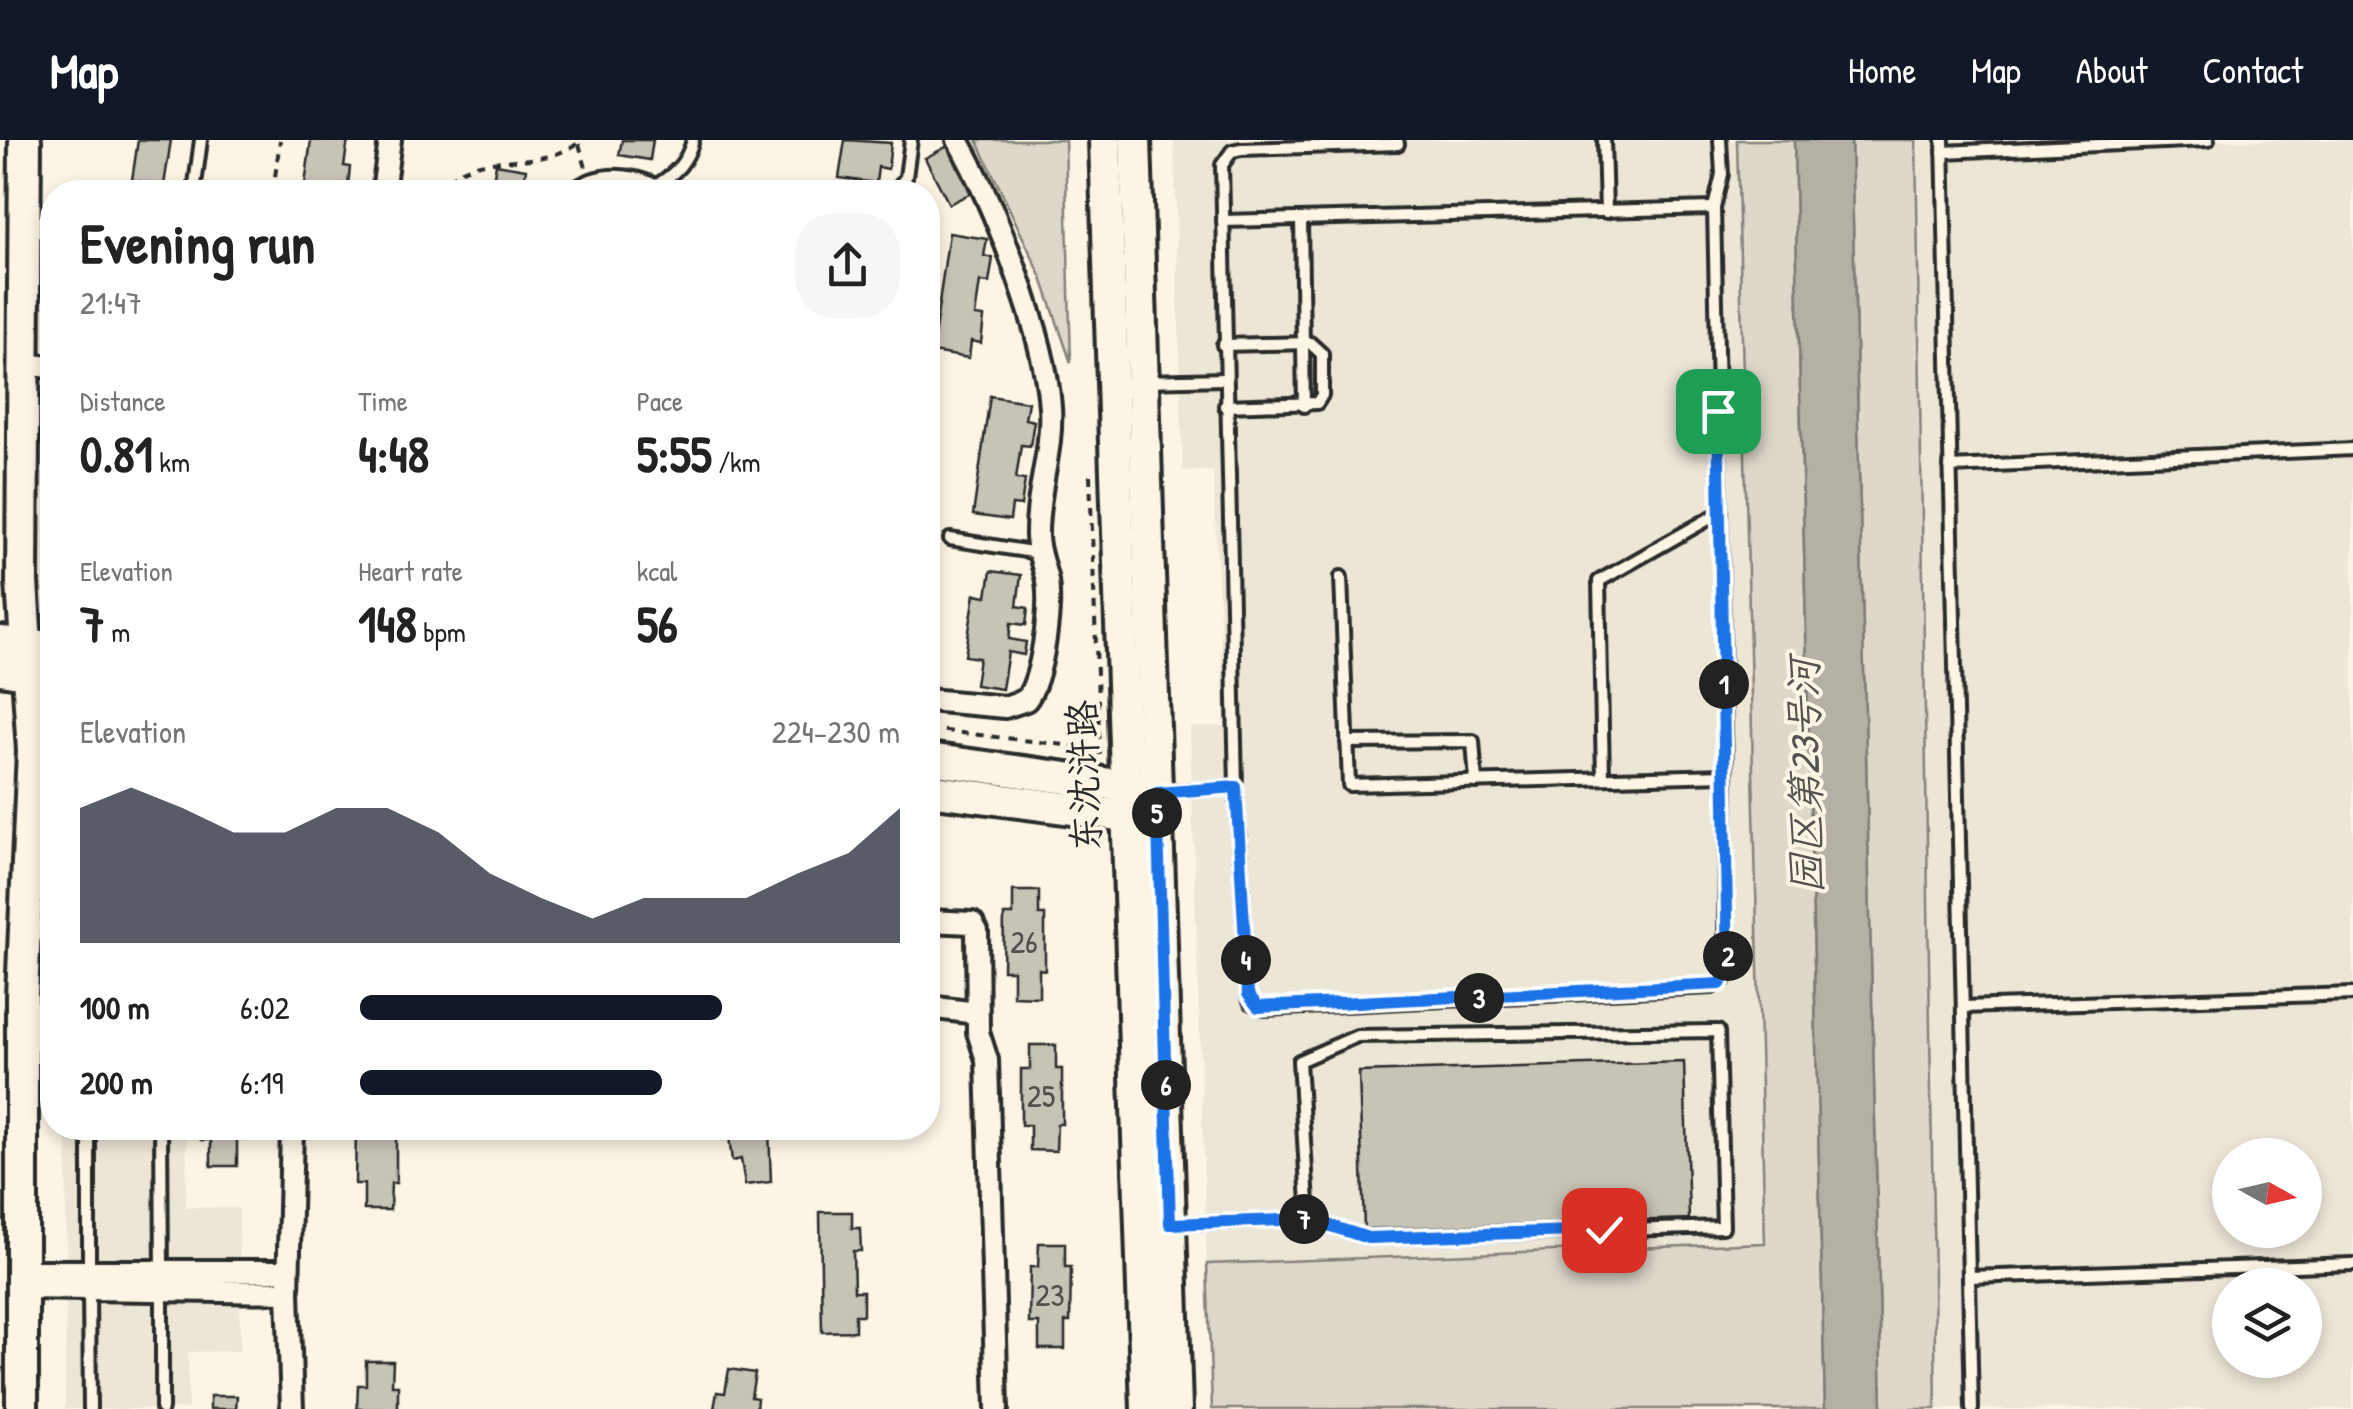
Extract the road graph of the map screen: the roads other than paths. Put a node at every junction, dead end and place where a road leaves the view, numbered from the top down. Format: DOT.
graph roads {
  1 [pos="25,140"];
  2 [pos="202,140"];
  3 [pos="390,140"];
  4 [pos="693,140"];
  5 [pos="912,140"];
  6 [pos="958,140"];
  7 [pos="1105,140"];
  8 [pos="1135,140"];
  9 [pos="1398,140"];
  10 [pos="1604,140"];
  11 [pos="1720,140"];
  12 [pos="2208,140"];
  13 [pos="1346,143"];
  14 [pos="1943,146"];
  15 [pos="196,180"];
  16 [pos="385,180"];
  17 [pos="597,180"];
  18 [pos="639,180"];
  19 [pos="665,180"];
  20 [pos="904,180"];
  21 [pos="1714,208"];
  22 [pos="1606,212"];
  23 [pos="1301,220"];
  24 [pos="1223,221"];
  25 [pos="1302,343"];
  26 [pos="1223,345"];
  27 [pos="21,364"];
  28 [pos="40,366"];
  29 [pos="1224,379"];
  30 [pos="1129,382"];
  31 [pos="1226,406"];
  32 [pos="1304,406"];
  33 [pos="2353,448"];
  34 [pos="1950,467"];
  35 [pos="1720,512"];
  36 [pos="950,539"];
  37 [pos="1040,553"];
  38 [pos="1341,577"];
  39 [pos="27,659"];
  40 [pos="940,701"];
  41 [pos="1348,742"];
  42 [pos="940,760"];
  43 [pos="1726,775"];
  44 [pos="1603,778"];
  45 [pos="1476,782"];
  46 [pos="1124,784"];
  47 [pos="1236,787"];
  48 [pos="940,792"];
  49 [pos="1157,793"];
  50 [pos="1125,816"];
  51 [pos="940,921"];
  52 [pos="2353,994"];
  53 [pos="1962,1007"];
  54 [pos="940,1008"];
  55 [pos="977,1013"];
  56 [pos="90,1140"];
  57 [pos="161,1140"];
  58 [pos="292,1140"];
  59 [pos="1309,1219"];
  60 [pos="1170,1224"];
  61 [pos="2353,1264"];
  62 [pos="1968,1277"];
  63 [pos="22,1280"];
  64 [pos="89,1280"];
  65 [pos="162,1281"];
  66 [pos="288,1281"];
  67 [pos="22,1409"];
  68 [pos="90,1409"];
  69 [pos="162,1409"];
  70 [pos="292,1409"];
  71 [pos="997,1409"];
  72 [pos="1148,1409"];
  73 [pos="1176,1409"];
  74 [pos="1972,1409"];
  1 -- 27 [label="main road"];
  2 -- 15 [label="lane"];
  3 -- 16 [label="street"];
  4 -- 19 [label="lane"];
  5 -- 20 [label="lane"];
  6 -- 37 [label="street"];
  7 -- 30 [label="main road, 东沈浒路"];
  8 -- 30 [label="main road, 东沈浒路"];
  9 -- 13 [label="lane"];
  10 -- 22 [label="lane"];
  11 -- 21 [label="lane"];
  12 -- 14 [label="lane"];
  13 -- 24 [label="lane"];
  14 -- 34 [label="lane"];
  17 -- 18 [label="lane"];
  21 -- 22 [label="lane"];
  21 -- 35 [label="lane"];
  22 -- 23 [label="lane"];
  23 -- 24 [label="lane"];
  23 -- 25 [label="lane"];
  24 -- 26 [label="lane"];
  25 -- 26 [label="lane"];
  25 -- 32 [label="lane"];
  25 -- 32 [label="lane"];
  26 -- 29 [label="lane"];
  27 -- 28 [label="street"];
  27 -- 39 [label="main road"];
  29 -- 30 [label="lane"];
  29 -- 31 [label="lane"];
  30 -- 46 [label="main road, 东沈浒路"];
  30 -- 49 [label="main road, 东沈浒路"];
  31 -- 32 [label="lane"];
  31 -- 47 [label="lane"];
  33 -- 34 [label="lane"];
  34 -- 53 [label="lane"];
  35 -- 43 [label="lane"];
  35 -- 44 [label="lane"];
  36 -- 37 [label="lane"];
  37 -- 40 [label="street"];
  38 -- 41 [label="lane"];
  39 -- 63 [label="main road"];
  41 -- 45 [label="lane"];
  41 -- 45 [label="lane"];
  42 -- 46 [label="main road"];
  43 -- 44 [label="lane"];
  43 -- 47 [label="lane"];
  44 -- 45 [label="lane"];
  46 -- 49 [label="main road"];
  46 -- 50 [label="main road, 东沈浒路"];
  47 -- 49 [label="lane"];
  48 -- 50 [label="main road"];
  49 -- 50 [label="main road"];
  49 -- 60 [label="main road, 东沈浒路"];
  50 -- 72 [label="main road, 东沈浒路"];
  51 -- 55 [label="street"];
  52 -- 53 [label="lane"];
  53 -- 62 [label="lane"];
  54 -- 55 [label="street"];
  55 -- 71 [label="street"];
  56 -- 64 [label="lane"];
  57 -- 65 [label="lane"];
  58 -- 66 [label="street"];
  59 -- 59 [label="lane"];
  59 -- 60 [label="lane"];
  60 -- 73 [label="main road, 东沈浒路"];
  61 -- 62 [label="lane"];
  62 -- 74 [label="lane"];
  63 -- 64 [label="street"];
  63 -- 67 [label="main road"];
  64 -- 65 [label="street"];
  64 -- 68 [label="lane"];
  65 -- 66 [label="street"];
  65 -- 69 [label="lane"];
  66 -- 70 [label="street"];
}
